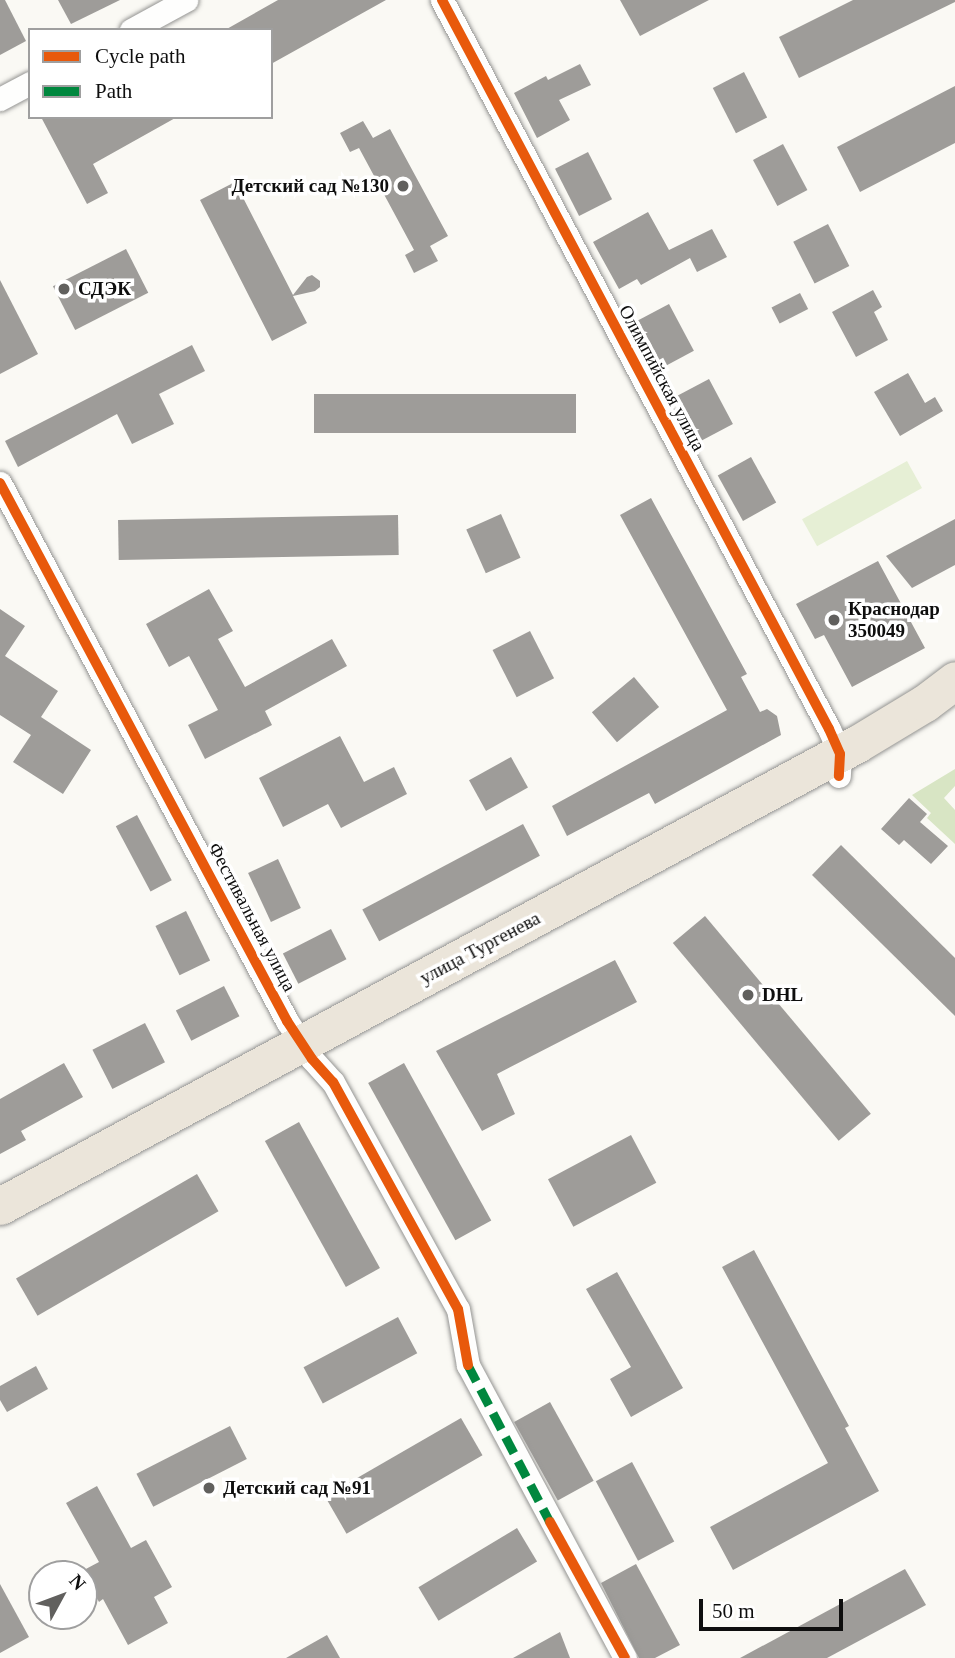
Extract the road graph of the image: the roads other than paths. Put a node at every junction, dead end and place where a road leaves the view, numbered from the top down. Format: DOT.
graph roads {
  1 [pos="186,0"];
  2 [pos="442,0"];
  3 [pos="135,28"];
  4 [pos="28,84"];
  5 [pos="0,99"];
  6 [pos="0,483"];
  7 [pos="955,680"];
  8 [pos="955,712"];
  9 [pos="839,765"];
  10 [pos="307,1051"];
  11 [pos="0,1206"];
  12 [pos="0,1227"];
  13 [pos="625,1658"];
  1 -- 3 [label="street"];
  2 -- 9 [label="street, Олимпийская улица"];
  4 -- 5 [label="street"];
  6 -- 10 [label="street, Фестивальная улица"];
  7 -- 9 [label="main road, улица Тургенева"];
  8 -- 9 [label="main road, улица Тургенева"];
  9 -- 10 [label="main road, улица Тургенева"];
  10 -- 11 [label="main road, улица Тургенева"];
  10 -- 12 [label="main road, улица Тургенева"];
  10 -- 13 [label="street, Фестивальная улица"];
}
